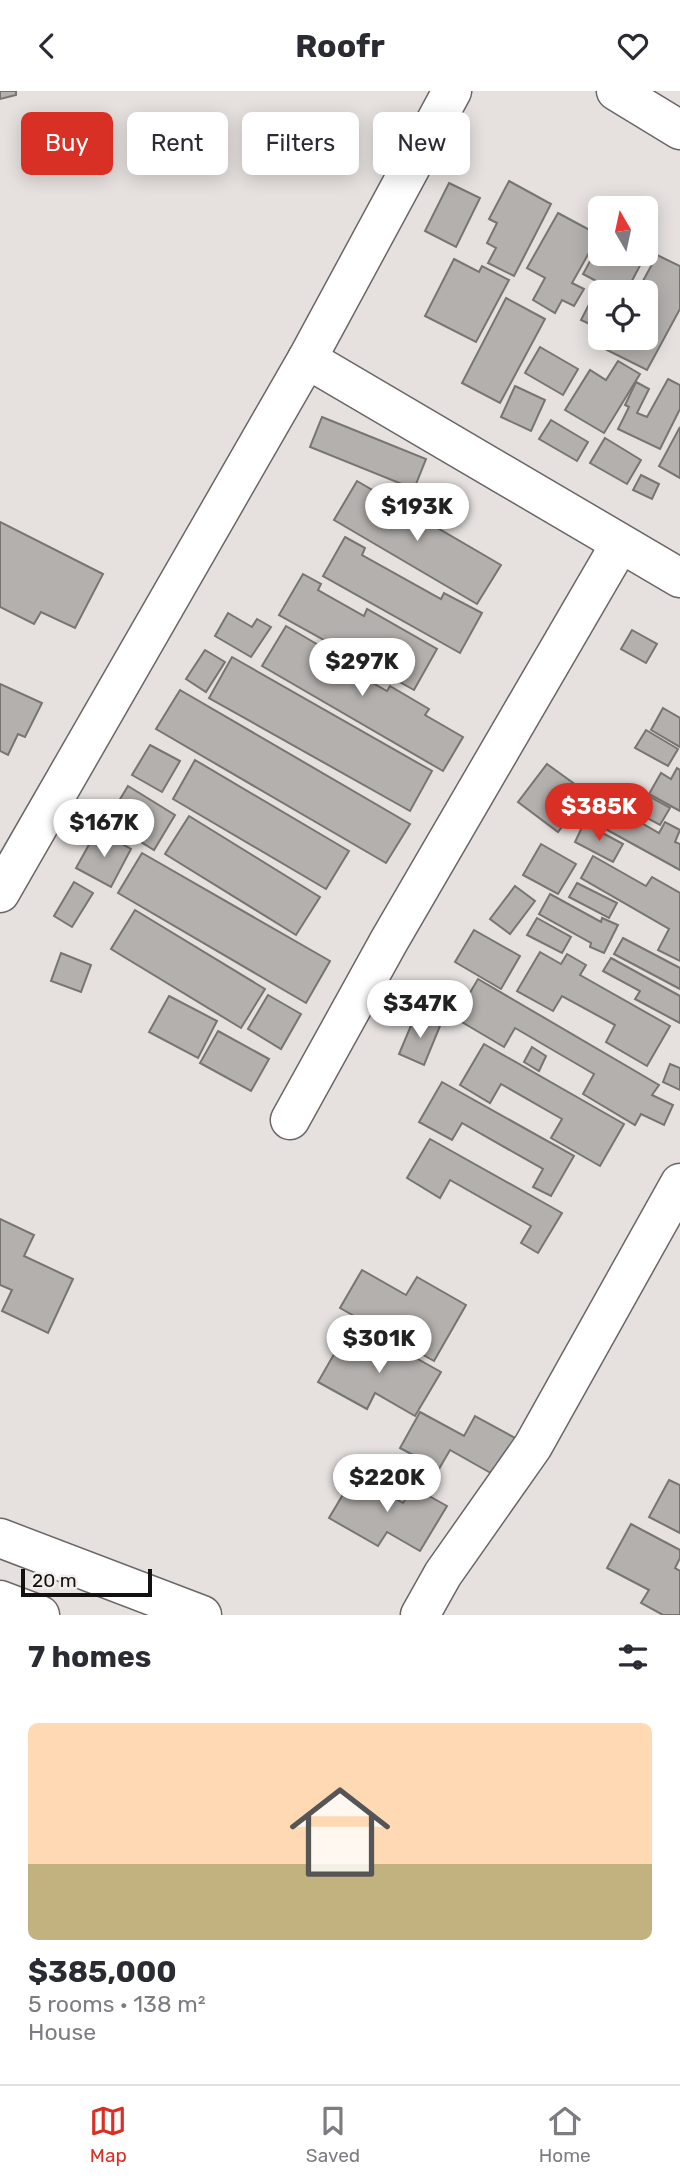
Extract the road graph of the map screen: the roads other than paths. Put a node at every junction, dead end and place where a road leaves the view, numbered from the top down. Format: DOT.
graph roads {
  1 [pos="452,91"];
  2 [pos="615,91"];
  3 [pos="680,130"];
  4 [pos="307,359"];
  5 [pos="620,544"];
  6 [pos="680,578"];
  7 [pos="0,893"];
  8 [pos="290,1119"];
  9 [pos="680,1183"];
  10 [pos="0,1538"];
  11 [pos="0,1599"];
  12 [pos="40,1615"];
  13 [pos="202,1615"];
  14 [pos="420,1615"];
  1 -- 4 [label="street"];
  2 -- 3 [label="street"];
  4 -- 5 [label="street"];
  4 -- 7 [label="street"];
  5 -- 6 [label="street"];
  5 -- 8 [label="street"];
  9 -- 14 [label="street"];
  10 -- 13 [label="street"];
  11 -- 12 [label="street"];
}
